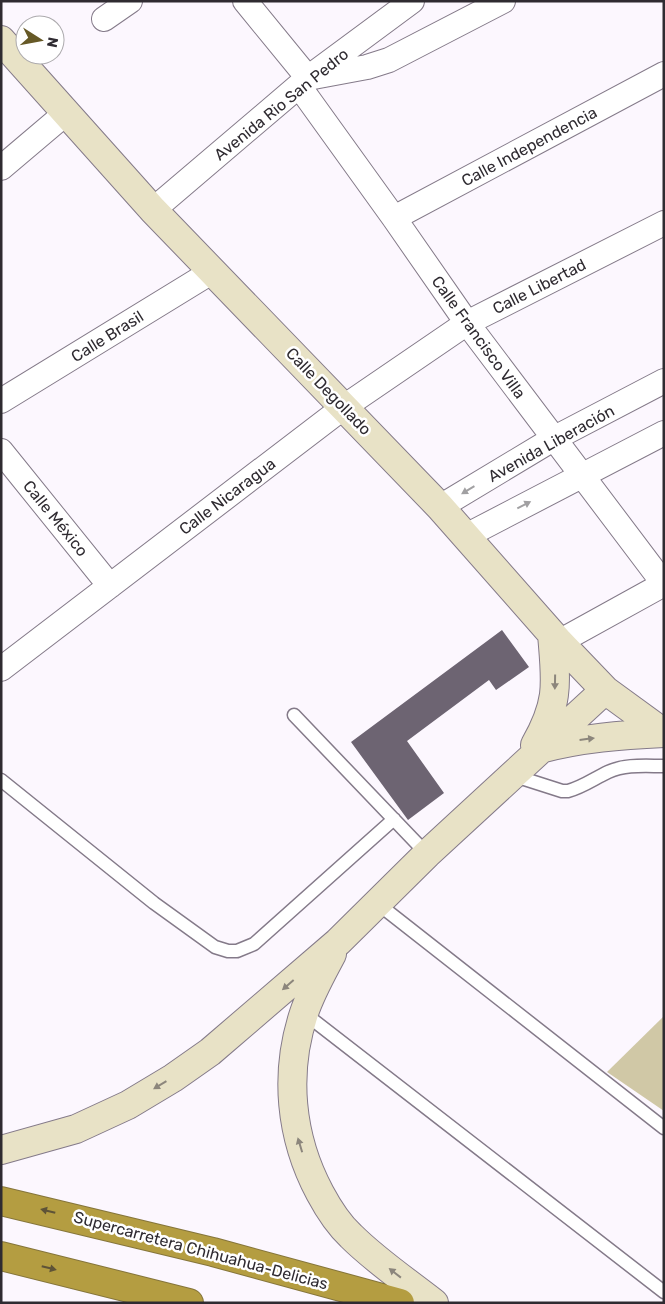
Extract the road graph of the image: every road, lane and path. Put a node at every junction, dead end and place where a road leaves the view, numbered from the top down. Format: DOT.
graph roads {
  1 [pos="245,1"];
  2 [pos="412,1"];
  3 [pos="503,1"];
  4 [pos="129,2"];
  5 [pos="104,19"];
  6 [pos="1,40"];
  7 [pos="664,74"];
  8 [pos="304,82"];
  9 [pos="66,113"];
  10 [pos="1,168"];
  11 [pos="153,210"];
  12 [pos="394,218"];
  13 [pos="664,223"];
  14 [pos="213,271"];
  15 [pos="467,323"];
  16 [pos="664,381"];
  17 [pos="1,401"];
  18 [pos="344,407"];
  19 [pos="664,433"];
  20 [pos="553,439"];
  21 [pos="1,451"];
  22 [pos="581,476"];
  23 [pos="440,507"];
  24 [pos="466,536"];
  25 [pos="664,584"];
  26 [pos="110,586"];
  27 [pos="555,638"];
  28 [pos="1,669"];
  29 [pos="605,690"];
  30 [pos="294,715"];
  31 [pos="664,733"];
  32 [pos="526,762"];
  33 [pos="664,766"];
  34 [pos="1,780"];
  35 [pos="394,819"];
  36 [pos="427,854"];
  37 [pos="377,903"];
  38 [pos="338,942"];
  39 [pos="304,1012"];
  40 [pos="664,1128"];
  41 [pos="1,1150"];
  42 [pos="1,1201"];
  43 [pos="1,1256"];
  44 [pos="664,1292"];
  45 [pos="189,1303"];
  46 [pos="400,1303"];
  47 [pos="434,1303"];
  1 -- 8 [label="street, Calle Francisco Villa"];
  2 -- 8 [label="street, Avenida Rio San Pedro"];
  3 -- 8 [label="street"];
  4 -- 5 [label="street"];
  6 -- 9 [label="main road, Calle Degollado"];
  7 -- 12 [label="street, Calle Independencia"];
  8 -- 11 [label="street, Avenida Rio San Pedro"];
  8 -- 12 [label="street, Calle Francisco Villa"];
  9 -- 10 [label="street"];
  9 -- 11 [label="main road, Calle Degollado"];
  11 -- 14 [label="main road, Calle Degollado"];
  12 -- 15 [label="street, Calle Francisco Villa"];
  13 -- 15 [label="street, Calle Libertad"];
  14 -- 17 [label="street, Calle Brasil"];
  14 -- 18 [label="main road, Calle Degollado"];
  15 -- 18 [label="street, Calle Libertad"];
  15 -- 20 [label="street, Calle Francisco Villa"];
  16 -- 20 [label="street, Avenida Liberación"];
  18 -- 23 [label="main road, Calle Degollado"];
  18 -- 26 [label="street, Calle Nicaragua"];
  19 -- 22 [label="street"];
  20 -- 22 [label="street, Calle Francisco Villa"];
  20 -- 23 [label="street, Avenida Liberación, one-way"];
  21 -- 26 [label="street, Calle México"];
  24 -- 22 [label="street, one-way"];
  22 -- 25 [label="street, Calle Francisco Villa"];
  23 -- 24 [label="main road, Calle Degollado"];
  24 -- 27 [label="main road, Calle Degollado"];
  25 -- 27 [label="street"];
  26 -- 28 [label="street, Calle Nicaragua"];
  27 -- 29 [label="main road, Calle Degollado"];
  27 -- 32 [label="main road, one-way"];
  29 -- 31 [label="main road, Calle Degollado"];
  29 -- 32 [label="main road"];
  30 -- 35 [label="lane"];
  32 -- 31 [label="main road, one-way"];
  32 -- 33 [label="lane"];
  32 -- 36 [label="main road"];
  34 -- 35 [label="lane"];
  35 -- 36 [label="lane"];
  36 -- 37 [label="main road"];
  37 -- 38 [label="main road"];
  37 -- 40 [label="lane"];
  38 -- 39 [label="main road"];
  38 -- 41 [label="main road, one-way"];
  39 -- 44 [label="lane"];
  47 -- 39 [label="main road, one-way"];
  46 -- 42 [label="highway, Supercarretera Chihuahua-Delicias, one-way"];
  43 -- 45 [label="highway, one-way"];
}
